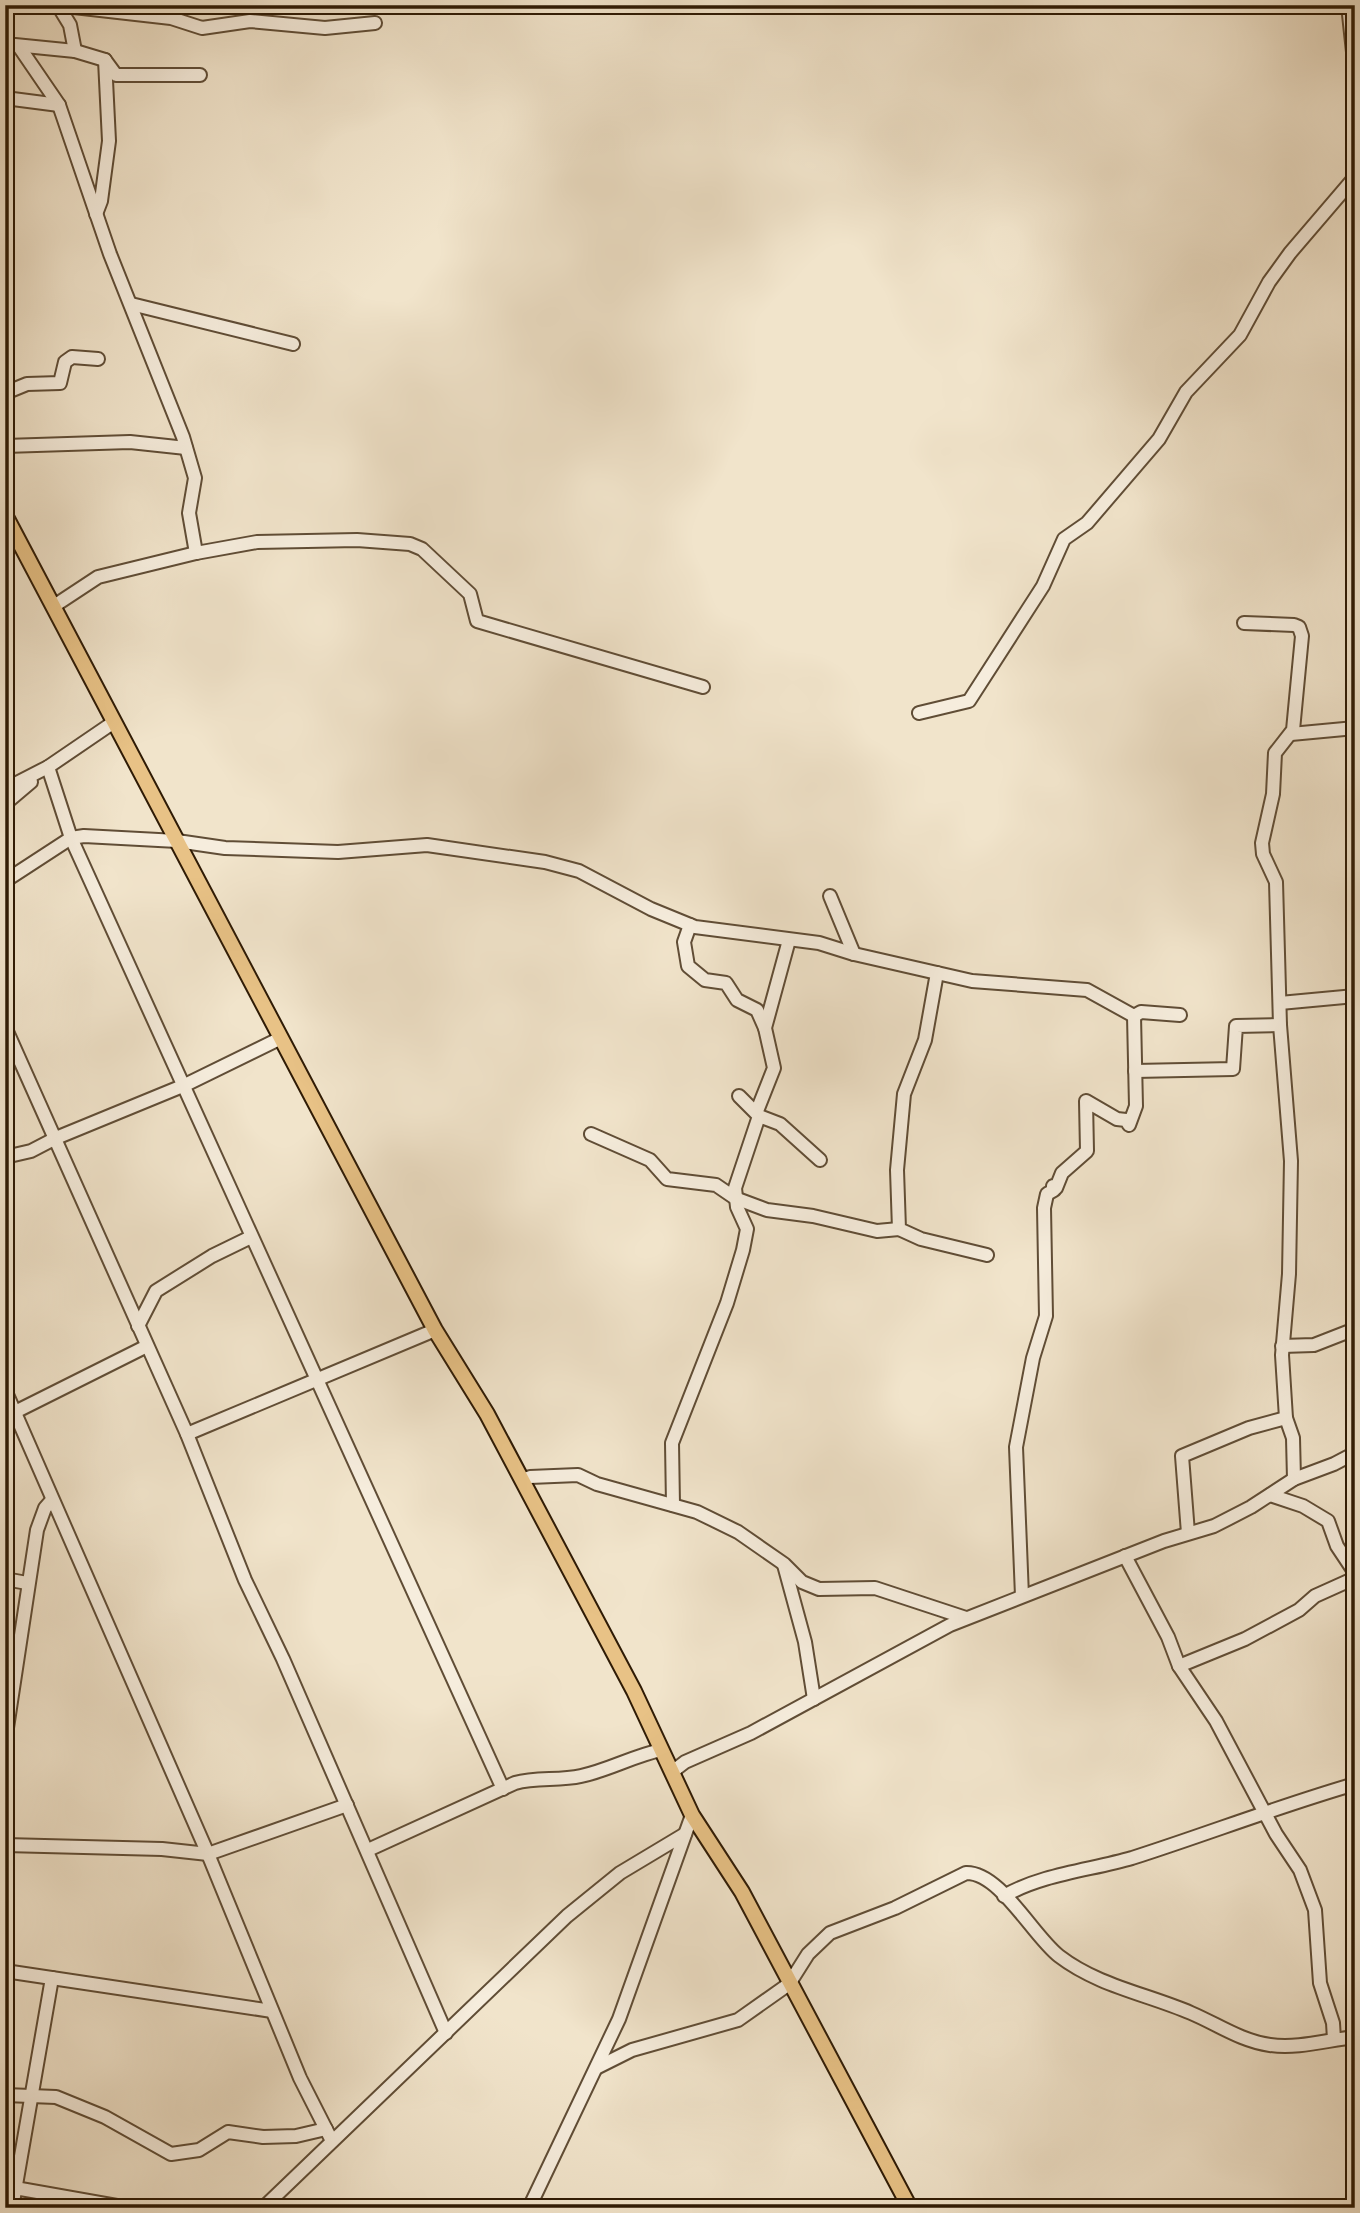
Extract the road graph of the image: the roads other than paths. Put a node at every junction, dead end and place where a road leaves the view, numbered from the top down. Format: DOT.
graph roads {
  1 [pos="1348,5"];
  2 [pos="58,6"];
  3 [pos="375,23"];
  4 [pos="5,44"];
  5 [pos="20,48"];
  6 [pos="75,51"];
  7 [pos="105,60"];
  8 [pos="1355,71"];
  9 [pos="200,75"];
  10 [pos="5,99"];
  11 [pos="59,104"];
  12 [pos="1355,177"];
  13 [pos="96,214"];
  14 [pos="131,304"];
  15 [pos="293,344"];
  16 [pos="98,359"];
  17 [pos="5,393"];
  18 [pos="7,442"];
  19 [pos="186,448"];
  20 [pos="5,515"];
  21 [pos="195,553"];
  22 [pos="54,606"];
  23 [pos="1244,623"];
  24 [pos="703,687"];
  25 [pos="919,713"];
  26 [pos="114,722"];
  27 [pos="1355,728"];
  28 [pos="1291,734"];
  29 [pos="48,768"];
  30 [pos="5,789"];
  31 [pos="5,804"];
  32 [pos="71,838"];
  33 [pos="177,841"];
  34 [pos="5,881"];
  35 [pos="830,895"];
  36 [pos="690,925"];
  37 [pos="789,940"];
  38 [pos="854,954"];
  39 [pos="937,972"];
  40 [pos="1355,996"];
  41 [pos="1280,1003"];
  42 [pos="1180,1015"];
  43 [pos="1134,1016"];
  44 [pos="1280,1025"];
  45 [pos="5,1027"];
  46 [pos="765,1028"];
  47 [pos="281,1038"];
  48 [pos="1135,1071"];
  49 [pos="185,1085"];
  50 [pos="739,1096"];
  51 [pos="758,1113"];
  52 [pos="591,1134"];
  53 [pos="56,1138"];
  54 [pos="5,1157"];
  55 [pos="820,1160"];
  56 [pos="735,1198"];
  57 [pos="899,1229"];
  58 [pos="251,1237"];
  59 [pos="987,1255"];
  60 [pos="138,1326"];
  61 [pos="1355,1329"];
  62 [pos="435,1330"];
  63 [pos="147,1346"];
  64 [pos="1282,1346"];
  65 [pos="317,1380"];
  66 [pos="5,1390"];
  67 [pos="16,1412"];
  68 [pos="1286,1418"];
  69 [pos="187,1434"];
  70 [pos="1355,1453"];
  71 [pos="1294,1479"];
  72 [pos="522,1480"];
  73 [pos="1270,1495"];
  74 [pos="52,1500"];
  75 [pos="673,1505"];
  76 [pos="1188,1533"];
  77 [pos="1125,1556"];
  78 [pos="783,1564"];
  79 [pos="1355,1576"];
  80 [pos="5,1579"];
  81 [pos="27,1583"];
  82 [pos="1022,1596"];
  83 [pos="966,1618"];
  84 [pos="1179,1666"];
  85 [pos="814,1699"];
  86 [pos="5,1741"];
  87 [pos="661,1750"];
  88 [pos="672,1772"];
  89 [pos="1355,1784"];
  90 [pos="503,1789"];
  91 [pos="347,1805"];
  92 [pos="1265,1811"];
  93 [pos="692,1815"];
  94 [pos="685,1834"];
  95 [pos="5,1845"];
  96 [pos="368,1850"];
  97 [pos="208,1854"];
  98 [pos="1004,1896"];
  99 [pos="5,1971"];
  100 [pos="52,1978"];
  101 [pos="789,1984"];
  102 [pos="272,2011"];
  103 [pos="446,2033"];
  104 [pos="1355,2037"];
  105 [pos="1334,2039"];
  106 [pos="598,2067"];
  107 [pos="5,2095"];
  108 [pos="32,2097"];
  109 [pos="329,2135"];
  110 [pos="15,2188"];
  111 [pos="12,2208"];
  112 [pos="128,2208"];
  113 [pos="263,2208"];
  114 [pos="529,2208"];
  115 [pos="910,2208"];
  1 -- 8 [label="street"];
  2 -- 3 [label="street"];
  2 -- 6 [label="street"];
  4 -- 5 [label="street"];
  5 -- 6 [label="street"];
  5 -- 11 [label="street"];
  6 -- 7 [label="street"];
  7 -- 9 [label="street"];
  7 -- 13 [label="street"];
  10 -- 11 [label="street"];
  11 -- 13 [label="street"];
  12 -- 25 [label="street"];
  13 -- 14 [label="street"];
  14 -- 15 [label="street"];
  14 -- 19 [label="street"];
  16 -- 17 [label="street"];
  18 -- 19 [label="street"];
  19 -- 21 [label="street"];
  20 -- 22 [label="main road"];
  21 -- 22 [label="street"];
  21 -- 24 [label="street"];
  22 -- 26 [label="main road"];
  23 -- 28 [label="street"];
  26 -- 29 [label="street"];
  26 -- 33 [label="main road"];
  27 -- 28 [label="street"];
  28 -- 41 [label="street"];
  29 -- 30 [label="street"];
  29 -- 31 [label="street"];
  29 -- 32 [label="street"];
  32 -- 33 [label="street"];
  32 -- 34 [label="street"];
  32 -- 49 [label="street"];
  33 -- 36 [label="street"];
  33 -- 47 [label="main road"];
  35 -- 38 [label="street"];
  36 -- 37 [label="street"];
  36 -- 46 [label="street"];
  37 -- 38 [label="street"];
  37 -- 46 [label="street"];
  38 -- 39 [label="street"];
  39 -- 43 [label="street"];
  39 -- 57 [label="street"];
  40 -- 41 [label="street"];
  41 -- 44 [label="street"];
  42 -- 43 [label="street"];
  43 -- 48 [label="street"];
  44 -- 48 [label="street"];
  44 -- 64 [label="street"];
  45 -- 53 [label="street"];
  46 -- 51 [label="street"];
  47 -- 49 [label="street"];
  47 -- 62 [label="main road"];
  48 -- 82 [label="street"];
  49 -- 53 [label="street"];
  49 -- 58 [label="street"];
  50 -- 51 [label="street"];
  51 -- 55 [label="street"];
  51 -- 56 [label="street"];
  52 -- 56 [label="street"];
  53 -- 54 [label="street"];
  53 -- 60 [label="street"];
  56 -- 57 [label="street"];
  56 -- 75 [label="street"];
  57 -- 59 [label="street"];
  58 -- 60 [label="street"];
  58 -- 65 [label="street"];
  60 -- 63 [label="street"];
  61 -- 64 [label="street"];
  62 -- 65 [label="street"];
  62 -- 72 [label="main road"];
  63 -- 67 [label="street"];
  63 -- 69 [label="street"];
  64 -- 68 [label="street"];
  65 -- 69 [label="street"];
  65 -- 90 [label="street"];
  66 -- 67 [label="street"];
  67 -- 74 [label="street"];
  68 -- 71 [label="street"];
  68 -- 76 [label="street"];
  69 -- 91 [label="street"];
  70 -- 71 [label="street"];
  71 -- 73 [label="street"];
  72 -- 75 [label="street"];
  72 -- 87 [label="main road"];
  73 -- 76 [label="street"];
  73 -- 79 [label="street"];
  74 -- 81 [label="street"];
  74 -- 97 [label="street"];
  75 -- 78 [label="street"];
  76 -- 77 [label="street"];
  77 -- 82 [label="street"];
  77 -- 84 [label="street"];
  78 -- 83 [label="street"];
  78 -- 85 [label="street"];
  79 -- 84 [label="street"];
  80 -- 81 [label="street"];
  81 -- 86 [label="street"];
  82 -- 83 [label="street"];
  83 -- 85 [label="street"];
  84 -- 92 [label="street"];
  85 -- 88 [label="street"];
  87 -- 88 [label="main road"];
  87 -- 90 [label="street"];
  88 -- 93 [label="main road"];
  89 -- 92 [label="street"];
  90 -- 96 [label="street"];
  91 -- 96 [label="street"];
  91 -- 97 [label="street"];
  92 -- 98 [label="street"];
  92 -- 105 [label="street"];
  93 -- 94 [label="street"];
  93 -- 101 [label="main road"];
  94 -- 103 [label="street"];
  94 -- 106 [label="street"];
  95 -- 97 [label="street"];
  96 -- 103 [label="street"];
  97 -- 102 [label="street"];
  98 -- 101 [label="street"];
  98 -- 105 [label="street"];
  99 -- 100 [label="street"];
  100 -- 102 [label="street"];
  100 -- 108 [label="street"];
  101 -- 106 [label="street"];
  101 -- 115 [label="main road"];
  102 -- 109 [label="street"];
  103 -- 109 [label="street"];
  104 -- 105 [label="street"];
  106 -- 114 [label="street"];
  107 -- 108 [label="street"];
  108 -- 109 [label="street"];
  108 -- 110 [label="street"];
  109 -- 113 [label="street"];
  110 -- 111 [label="street"];
  110 -- 112 [label="street"];
}
